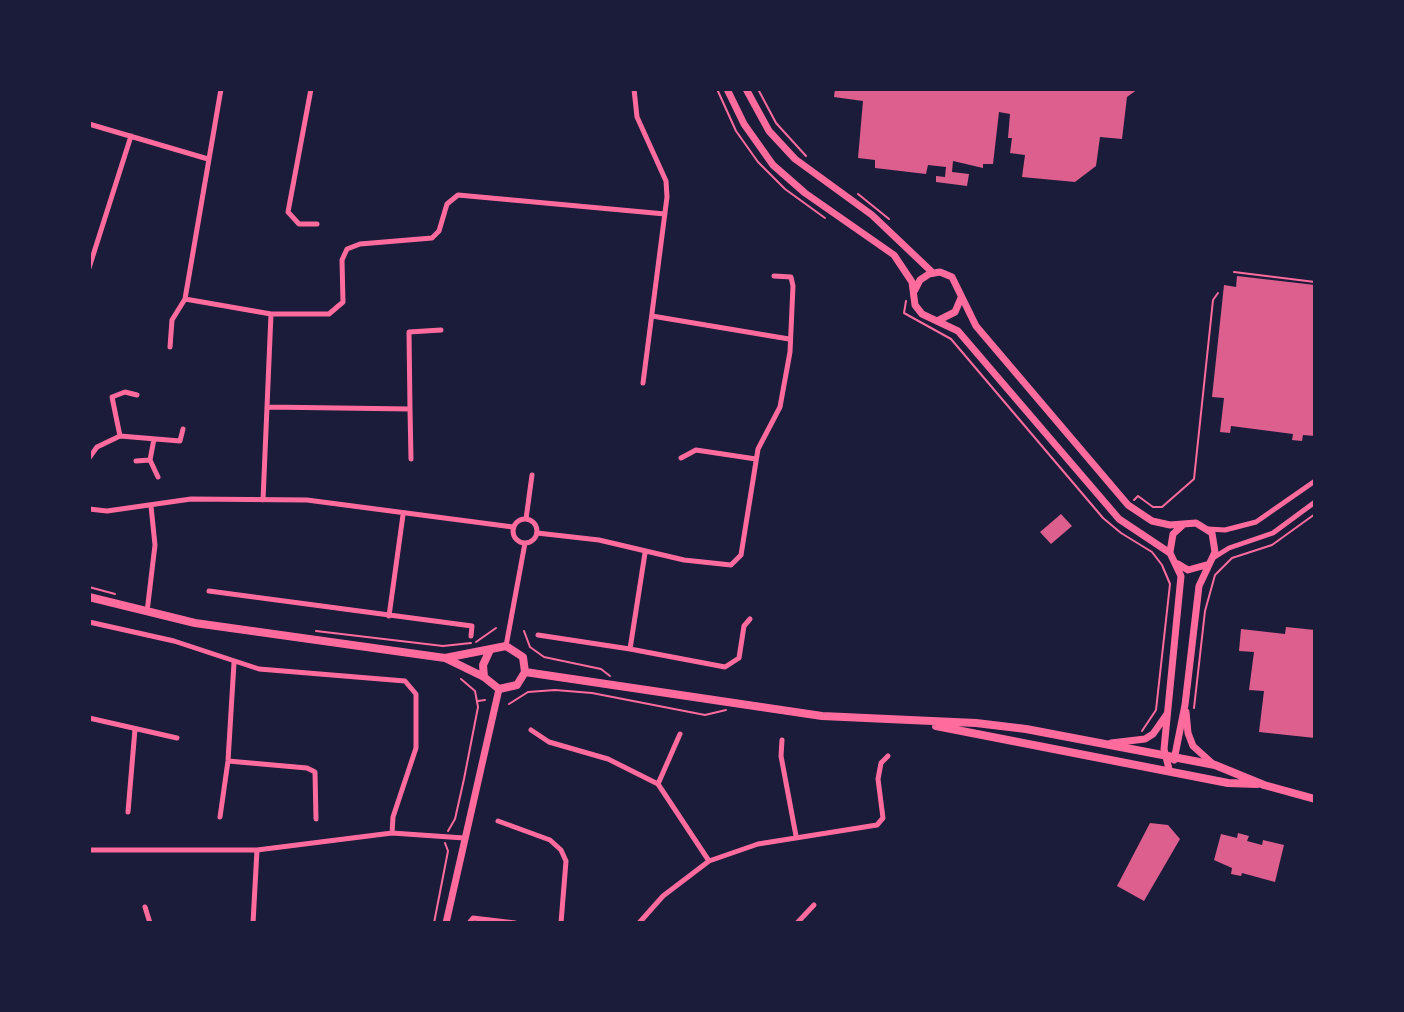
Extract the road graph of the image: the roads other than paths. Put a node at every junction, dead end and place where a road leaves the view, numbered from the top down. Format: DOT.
graph roads {
  1 [pos="221,89"];
  2 [pos="311,89"];
  3 [pos="634,89"];
  4 [pos="727,89"];
  5 [pos="746,89"];
  6 [pos="89,124"];
  7 [pos="131,136"];
  8 [pos="208,159"];
  9 [pos="665,214"];
  10 [pos="317,224"];
  11 [pos="89,268"];
  12 [pos="933,273"];
  13 [pos="774,276"];
  14 [pos="961,294"];
  15 [pos="910,295"];
  16 [pos="185,299"];
  17 [pos="271,314"];
  18 [pos="652,316"];
  19 [pos="938,320"];
  20 [pos="441,330"];
  21 [pos="789,339"];
  22 [pos="170,346"];
  23 [pos="643,383"];
  24 [pos="137,394"];
  25 [pos="267,407"];
  26 [pos="410,409"];
  27 [pos="183,429"];
  28 [pos="120,436"];
  29 [pos="154,439"];
  30 [pos="89,458"];
  31 [pos="681,458"];
  32 [pos="411,459"];
  33 [pos="756,459"];
  34 [pos="150,460"];
  35 [pos="136,461"];
  36 [pos="532,475"];
  37 [pos="158,477"];
  38 [pos="1315,481"];
  39 [pos="263,500"];
  40 [pos="1315,502"];
  41 [pos="151,506"];
  42 [pos="89,509"];
  43 [pos="403,515"];
  44 [pos="526,519"];
  45 [pos="1183,525"];
  46 [pos="513,527"];
  47 [pos="1208,528"];
  48 [pos="537,533"];
  49 [pos="525,543"];
  50 [pos="645,553"];
  51 [pos="1170,553"];
  52 [pos="1211,560"];
  53 [pos="1175,562"];
  54 [pos="209,591"];
  55 [pos="89,597"];
  56 [pos="147,612"];
  57 [pos="389,616"];
  58 [pos="750,620"];
  59 [pos="89,622"];
  60 [pos="538,635"];
  61 [pos="471,636"];
  62 [pos="506,646"];
  63 [pos="630,649"];
  64 [pos="489,652"];
  65 [pos="445,658"];
  66 [pos="234,663"];
  67 [pos="525,672"];
  68 [pos="484,677"];
  69 [pos="499,689"];
  70 [pos="1185,705"];
  71 [pos="1167,713"];
  72 [pos="89,718"];
  73 [pos="916,721"];
  74 [pos="135,729"];
  75 [pos="531,730"];
  76 [pos="680,734"];
  77 [pos="177,738"];
  78 [pos="782,740"];
  79 [pos="1110,743"];
  80 [pos="888,755"];
  81 [pos="1165,755"];
  82 [pos="1175,757"];
  83 [pos="228,761"];
  84 [pos="1215,765"];
  85 [pos="1170,769"];
  86 [pos="658,785"];
  87 [pos="1264,785"];
  88 [pos="1315,799"];
  89 [pos="128,812"];
  90 [pos="220,817"];
  91 [pos="316,820"];
  92 [pos="498,821"];
  93 [pos="392,833"];
  94 [pos="796,836"];
  95 [pos="464,838"];
  96 [pos="89,850"];
  97 [pos="257,850"];
  98 [pos="709,861"];
  99 [pos="814,905"];
  100 [pos="145,906"];
  101 [pos="150,923"];
  102 [pos="253,923"];
  103 [pos="446,923"];
  104 [pos="469,923"];
  105 [pos="515,923"];
  106 [pos="561,923"];
  107 [pos="639,923"];
  108 [pos="797,923"];
  1 -- 8 [label="street"];
  2 -- 10 [label="street"];
  3 -- 9 [label="street"];
  4 -- 15 [label="street"];
  5 -- 12 [label="street"];
  6 -- 7 [label="street"];
  7 -- 8 [label="street"];
  7 -- 11 [label="street"];
  8 -- 16 [label="street"];
  9 -- 17 [label="street"];
  9 -- 18 [label="street"];
  12 -- 14 [label="street"];
  12 -- 15 [label="street"];
  13 -- 21 [label="street"];
  14 -- 19 [label="street"];
  14 -- 45 [label="street"];
  15 -- 19 [label="street"];
  16 -- 17 [label="street"];
  16 -- 22 [label="street"];
  17 -- 25 [label="street"];
  18 -- 21 [label="street"];
  18 -- 23 [label="street"];
  19 -- 51 [label="street"];
  20 -- 26 [label="street"];
  21 -- 33 [label="street"];
  24 -- 28 [label="street"];
  25 -- 26 [label="street"];
  25 -- 39 [label="street"];
  26 -- 32 [label="street"];
  27 -- 29 [label="street"];
  28 -- 29 [label="street"];
  28 -- 30 [label="street"];
  29 -- 34 [label="street"];
  31 -- 33 [label="street"];
  33 -- 50 [label="street"];
  34 -- 35 [label="street"];
  34 -- 37 [label="street"];
  36 -- 44 [label="street"];
  38 -- 47 [label="street"];
  39 -- 41 [label="street"];
  39 -- 43 [label="street"];
  40 -- 52 [label="street"];
  41 -- 42 [label="street"];
  41 -- 56 [label="street"];
  43 -- 46 [label="street"];
  43 -- 57 [label="street"];
  44 -- 46 [label="street"];
  44 -- 48 [label="street"];
  45 -- 47 [label="street"];
  45 -- 51 [label="street"];
  46 -- 49 [label="street"];
  47 -- 52 [label="street"];
  48 -- 49 [label="street"];
  48 -- 50 [label="street"];
  49 -- 62 [label="street"];
  50 -- 63 [label="street"];
  51 -- 53 [label="street"];
  52 -- 53 [label="street"];
  52 -- 70 [label="street"];
  53 -- 71 [label="street"];
  54 -- 57 [label="street"];
  55 -- 56 [label="main road"];
  56 -- 65 [label="main road"];
  57 -- 61 [label="street"];
  58 -- 63 [label="street"];
  59 -- 66 [label="street"];
  60 -- 63 [label="street"];
  62 -- 64 [label="main road"];
  62 -- 67 [label="main road"];
  64 -- 65 [label="main road"];
  64 -- 68 [label="main road"];
  65 -- 68 [label="main road"];
  66 -- 83 [label="street"];
  66 -- 93 [label="street"];
  67 -- 69 [label="main road"];
  67 -- 73 [label="main road"];
  68 -- 69 [label="main road"];
  69 -- 95 [label="street"];
  70 -- 82 [label="street"];
  70 -- 84 [label="street"];
  71 -- 79 [label="street"];
  71 -- 81 [label="street"];
  72 -- 74 [label="street"];
  73 -- 79 [label="main road"];
  73 -- 85 [label="main road"];
  74 -- 77 [label="street"];
  74 -- 89 [label="street"];
  75 -- 86 [label="street"];
  76 -- 86 [label="street"];
  78 -- 94 [label="street"];
  79 -- 81 [label="main road"];
  80 -- 94 [label="street"];
  81 -- 82 [label="main road"];
  81 -- 85 [label="street"];
  82 -- 84 [label="main road"];
  82 -- 85 [label="street"];
  83 -- 90 [label="street"];
  83 -- 91 [label="street"];
  84 -- 87 [label="main road"];
  85 -- 87 [label="main road"];
  86 -- 98 [label="street"];
  87 -- 88 [label="main road"];
  92 -- 106 [label="street"];
  93 -- 95 [label="street"];
  93 -- 97 [label="street"];
  94 -- 98 [label="street"];
  95 -- 103 [label="street"];
  96 -- 97 [label="street"];
  97 -- 102 [label="street"];
  98 -- 107 [label="street"];
  99 -- 108 [label="street"];
  100 -- 101 [label="street"];
  104 -- 105 [label="street"];
}
